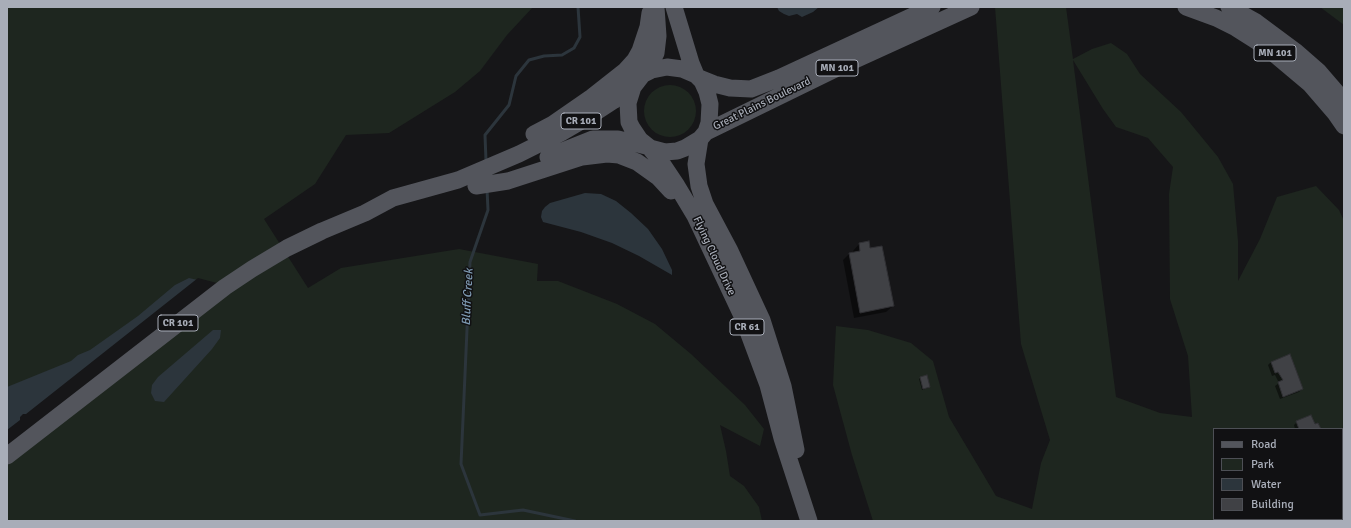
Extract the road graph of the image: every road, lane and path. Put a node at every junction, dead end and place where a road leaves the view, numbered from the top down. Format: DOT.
graph roads {
  1 [pos="650,7"];
  2 [pos="656,7"];
  3 [pos="674,7"];
  4 [pos="932,7"];
  5 [pos="971,7"];
  6 [pos="1186,7"];
  7 [pos="1229,7"];
  8 [pos="697,76"];
  9 [pos="640,77"];
  10 [pos="1344,101"];
  11 [pos="1344,126"];
  12 [pos="703,135"];
  13 [pos="648,147"];
  14 [pos="521,160"];
  15 [pos="364,213"];
  16 [pos="723,275"];
  17 [pos="7,456"];
  18 [pos="809,521"];
  1 -- 14 [label="main road"];
  2 -- 9 [label="main road, Flying Cloud Drive / CR 61"];
  3 -- 8 [label="main road, Flying Cloud Drive / CR 61"];
  4 -- 8 [label="main road, Great Plains Boulevard / MN 101"];
  5 -- 12 [label="main road, Great Plains Boulevard / MN 101"];
  6 -- 11 [label="main road, MN 101"];
  7 -- 10 [label="main road, MN 101"];
  8 -- 9 [label="main road, CR 101"];
  8 -- 12 [label="main road, Flying Cloud Drive / CR 61"];
  9 -- 13 [label="main road, Flying Cloud Drive / CR 61"];
  9 -- 14 [label="main road, CR 101"];
  12 -- 13 [label="main road, CR 101"];
  12 -- 18 [label="main road, Flying Cloud Drive / CR 61"];
  13 -- 14 [label="main road, CR 101"];
  13 -- 16 [label="main road, Flying Cloud Drive / CR 61"];
  14 -- 15 [label="main road, CR 101"];
  14 -- 15 [label="main road, CR 101"];
  14 -- 16 [label="main road"];
  15 -- 17 [label="main road, CR 101"];
  16 -- 18 [label="main road, Flying Cloud Drive / CR 61"];
}
